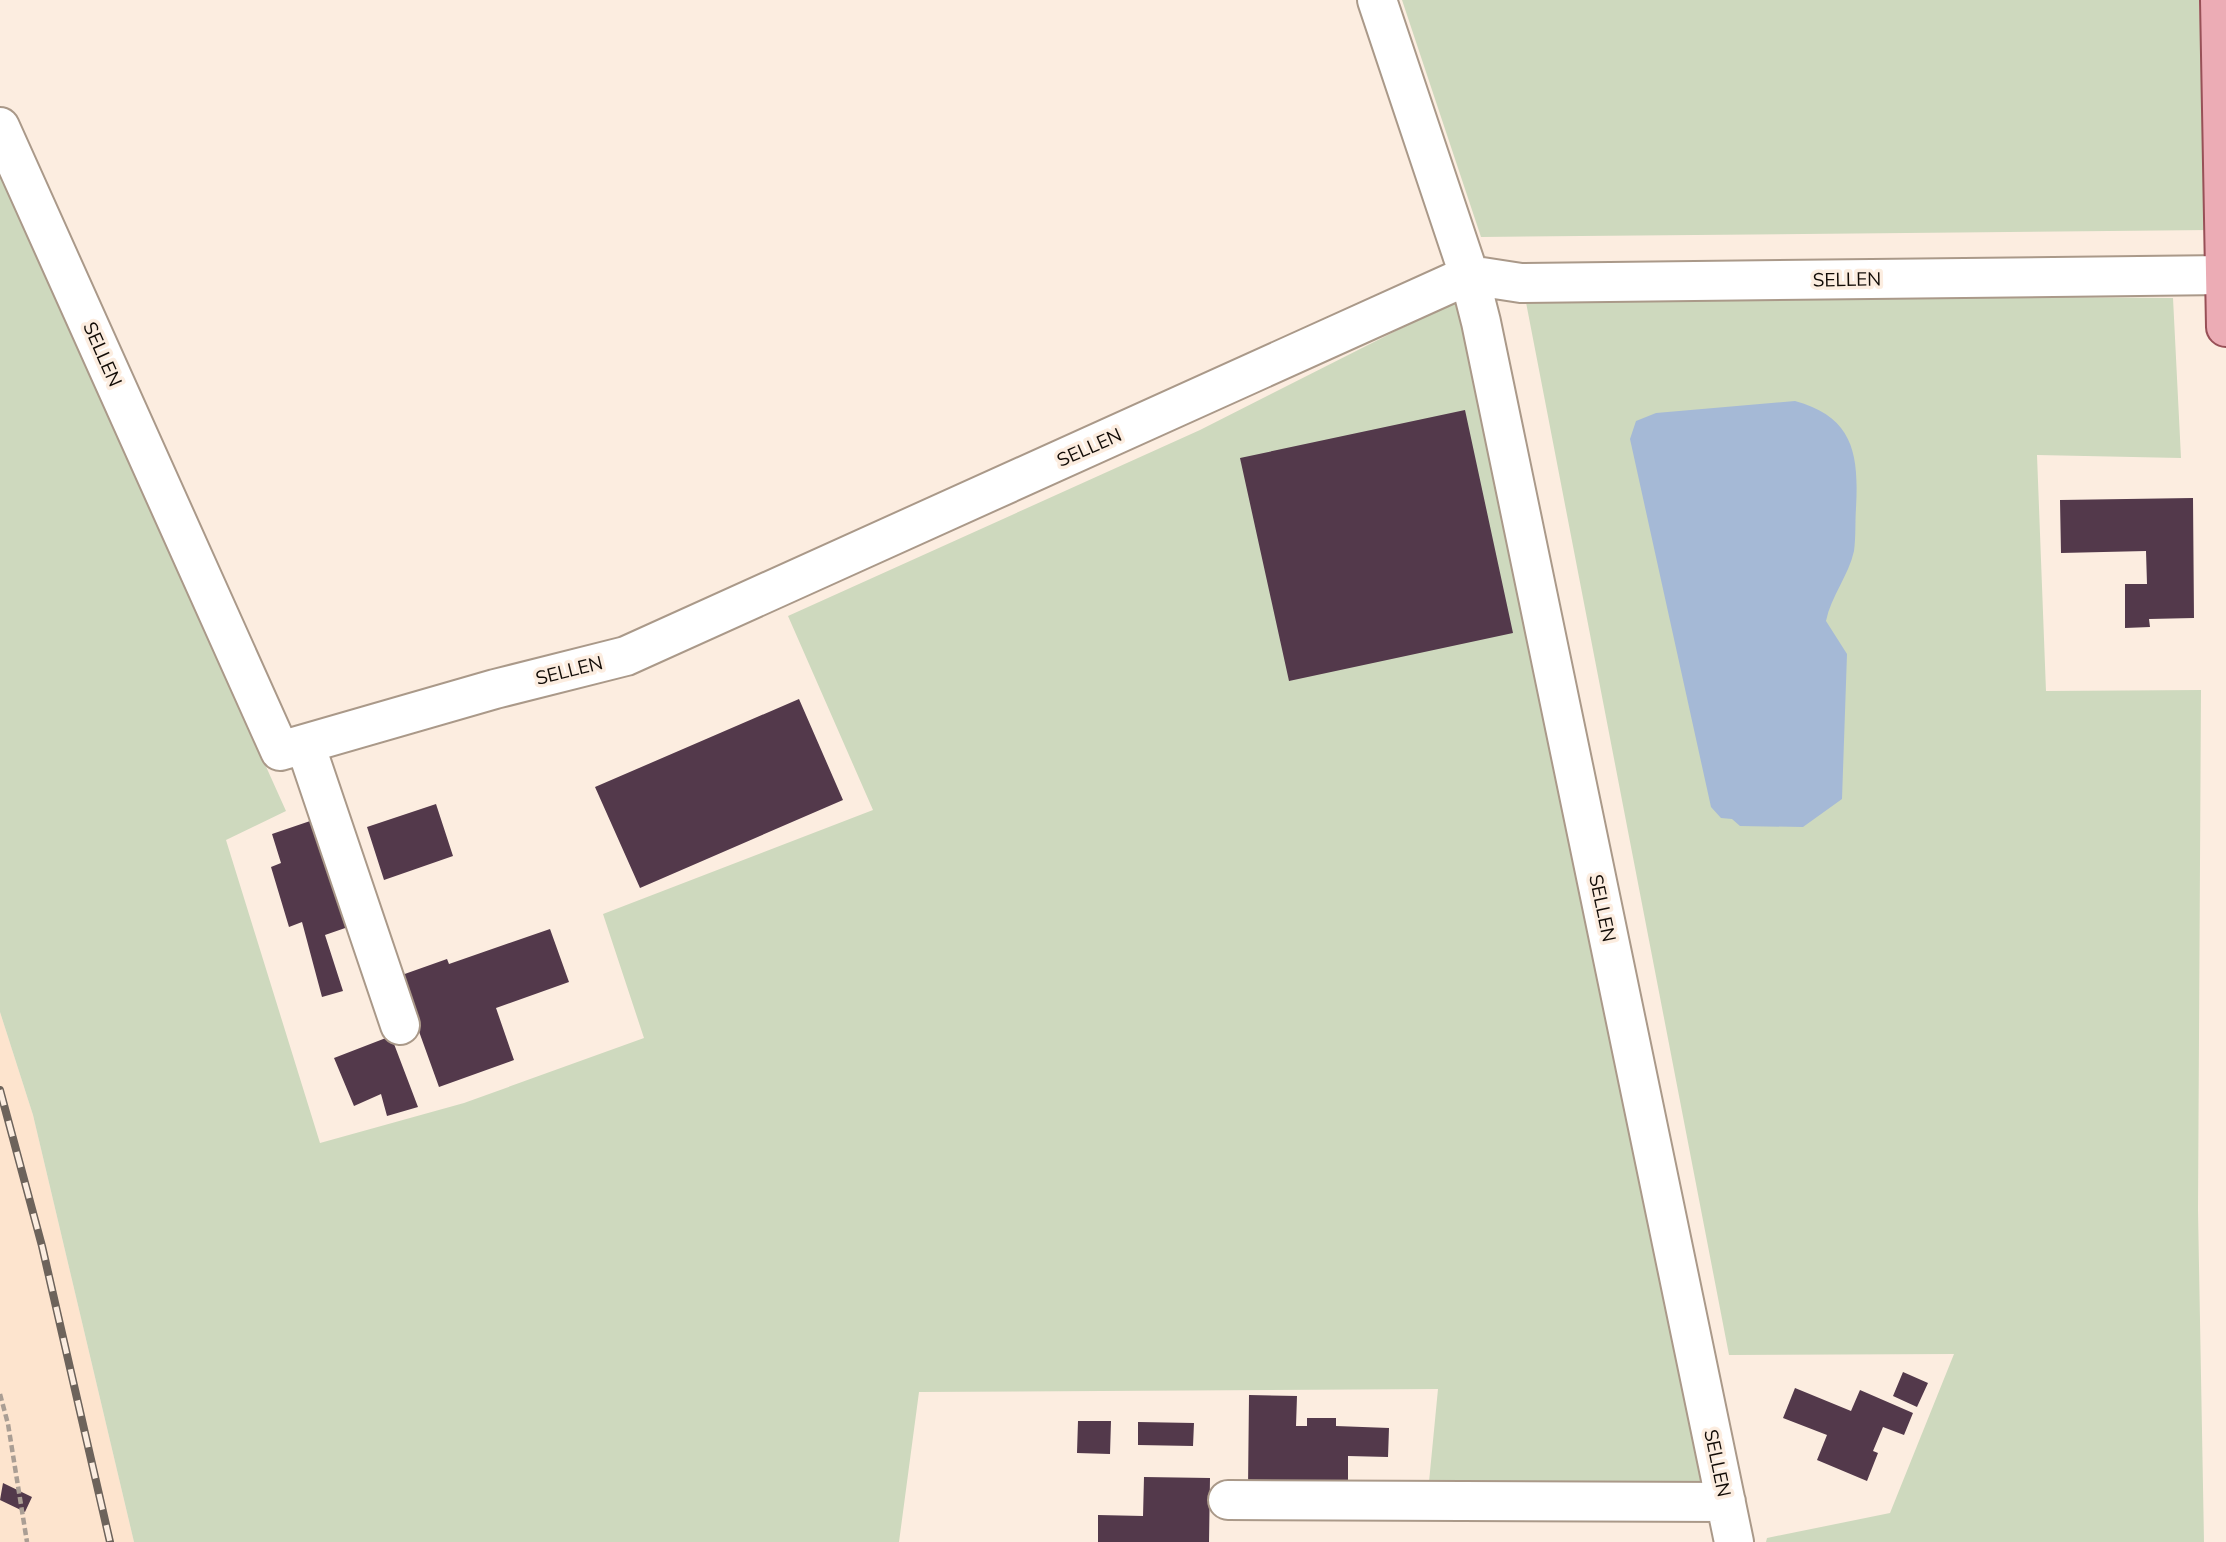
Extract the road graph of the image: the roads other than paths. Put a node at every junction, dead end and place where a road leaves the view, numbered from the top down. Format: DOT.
graph roads {
  1 [pos="1377,0"];
  2 [pos="2220,0"];
  3 [pos="0,127"];
  4 [pos="1469,275"];
  5 [pos="2225,275"];
  6 [pos="2226,327"];
  7 [pos="305,744"];
  8 [pos="400,1025"];
  9 [pos="1228,1500"];
  10 [pos="1726,1502"];
  11 [pos="1734,1542"];
  1 -- 4 [label="street, SELLEN"];
  2 -- 5 [label="main road"];
  3 -- 7 [label="street, SELLEN"];
  4 -- 5 [label="street, SELLEN"];
  4 -- 7 [label="street, SELLEN"];
  4 -- 10 [label="street, SELLEN"];
  5 -- 6 [label="main road"];
  7 -- 8 [label="street"];
  9 -- 10 [label="street"];
  10 -- 11 [label="street, SELLEN"];
}
